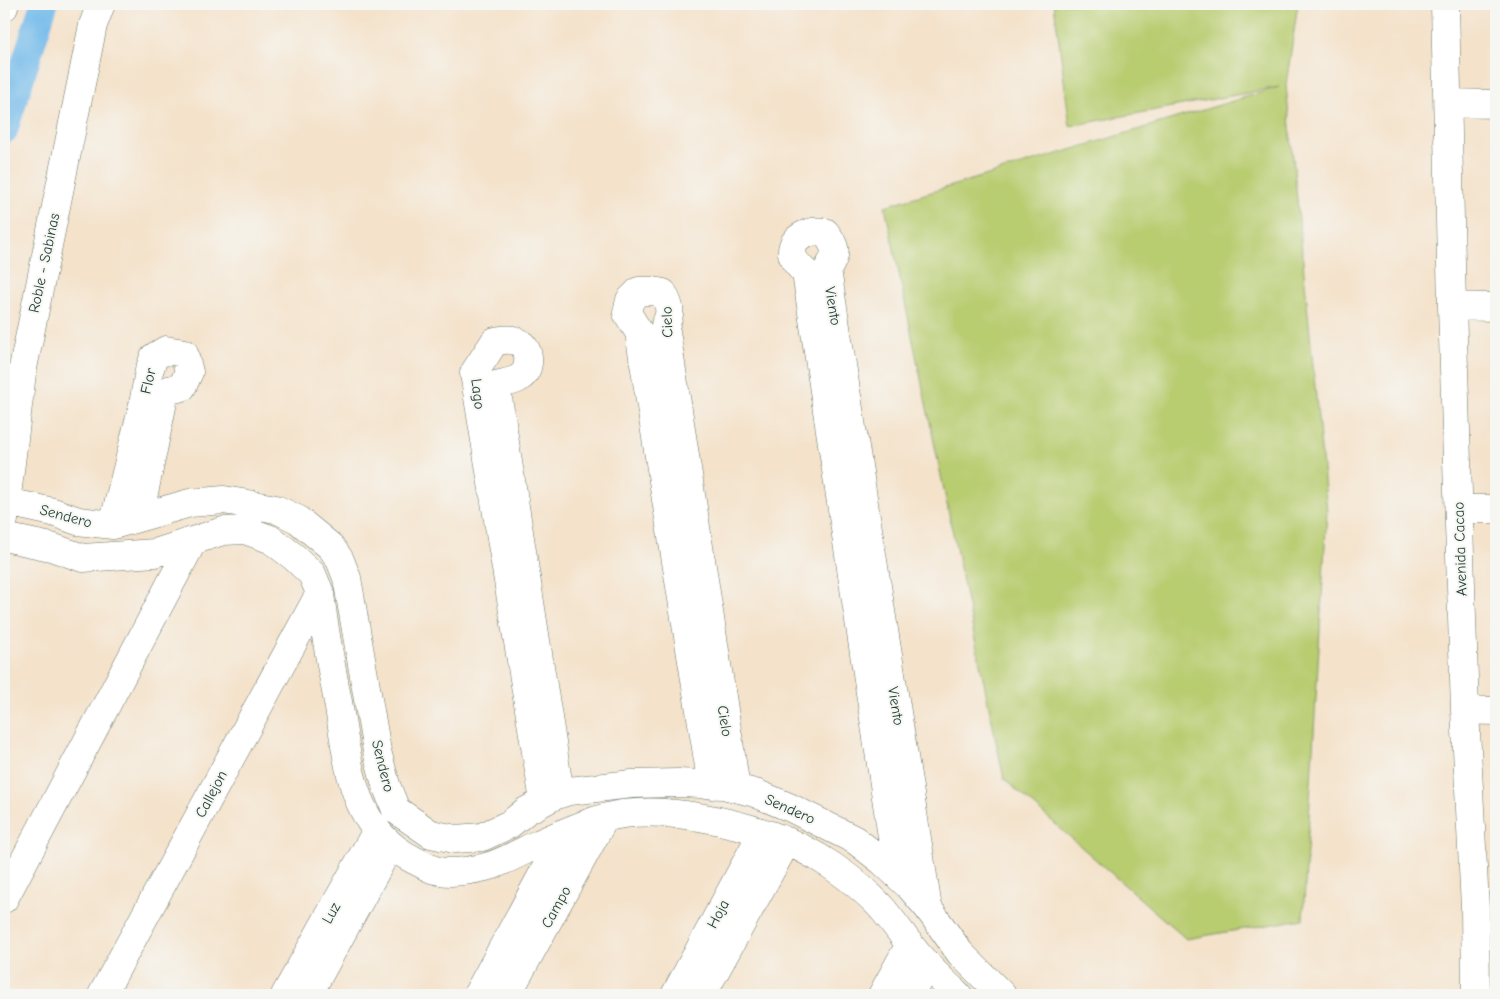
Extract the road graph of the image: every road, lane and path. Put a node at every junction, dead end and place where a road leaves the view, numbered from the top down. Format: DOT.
graph roads {
  1 [pos="101,4"];
  2 [pos="1445,4"];
  3 [pos="1448,103"];
  4 [pos="1496,104"];
  5 [pos="1452,306"];
  6 [pos="1496,307"];
  7 [pos="13,372"];
  8 [pos="1459,508"];
  9 [pos="1496,509"];
  10 [pos="5,514"];
  11 [pos="139,517"];
  12 [pos="113,525"];
  13 [pos="4,537"];
  14 [pos="193,541"];
  15 [pos="320,593"];
  16 [pos="1465,710"];
  17 [pos="1496,711"];
  18 [pos="724,787"];
  19 [pos="552,798"];
  20 [pos="604,819"];
  21 [pos="564,833"];
  22 [pos="774,837"];
  23 [pos="383,838"];
  24 [pos="898,876"];
  25 [pos="4,899"];
  26 [pos="1485,907"];
  27 [pos="928,908"];
  28 [pos="919,954"];
  29 [pos="102,995"];
  30 [pos="285,995"];
  31 [pos="308,995"];
  32 [pos="477,995"];
  33 [pos="507,995"];
  34 [pos="675,995"];
  35 [pos="702,995"];
  36 [pos="882,995"];
  37 [pos="910,995"];
  38 [pos="958,995"];
  39 [pos="1002,995"];
  40 [pos="1476,995"];
  1 -- 7 [label="street, Roble - Sabinas"];
  2 -- 3 [label="street, Avenida Cacao"];
  3 -- 4 [label="street"];
  3 -- 5 [label="street, Avenida Cacao"];
  5 -- 6 [label="street"];
  5 -- 8 [label="street, Avenida Cacao"];
  7 -- 10 [label="street, Roble - Sabinas"];
  8 -- 9 [label="street"];
  8 -- 16 [label="street, Avenida Cacao"];
  10 -- 12 [label="street, Sendero"];
  11 -- 12 [label="street, Sendero"];
  11 -- 12 [label="street, Flor"];
  11 -- 19 [label="street, Sendero"];
  13 -- 14 [label="street, Sendero"];
  14 -- 15 [label="street, Sendero"];
  14 -- 25 [label="street"];
  15 -- 23 [label="street, Sendero"];
  15 -- 29 [label="street, Callejon"];
  16 -- 17 [label="street"];
  16 -- 26 [label="street, Avenida Cacao"];
  18 -- 18 [label="street, Cielo"];
  18 -- 19 [label="street, Sendero"];
  18 -- 24 [label="street, Sendero"];
  19 -- 19 [label="street, Lago"];
  20 -- 21 [label="street, Sendero"];
  20 -- 22 [label="street, Sendero"];
  20 -- 33 [label="street, Campo"];
  21 -- 23 [label="street, Sendero"];
  21 -- 32 [label="street, Campo"];
  22 -- 28 [label="street, Sendero"];
  22 -- 34 [label="street, Hoja"];
  22 -- 35 [label="street, Hoja"];
  23 -- 30 [label="street, Luz"];
  23 -- 31 [label="street, Luz"];
  24 -- 27 [label="street, Sendero"];
  24 -- 27 [label="street, Viento"];
  26 -- 40 [label="street, Avenida Cacao"];
  27 -- 39 [label="street, Sendero"];
  28 -- 36 [label="street"];
  28 -- 37 [label="street"];
  28 -- 38 [label="street, Sendero"];
}
